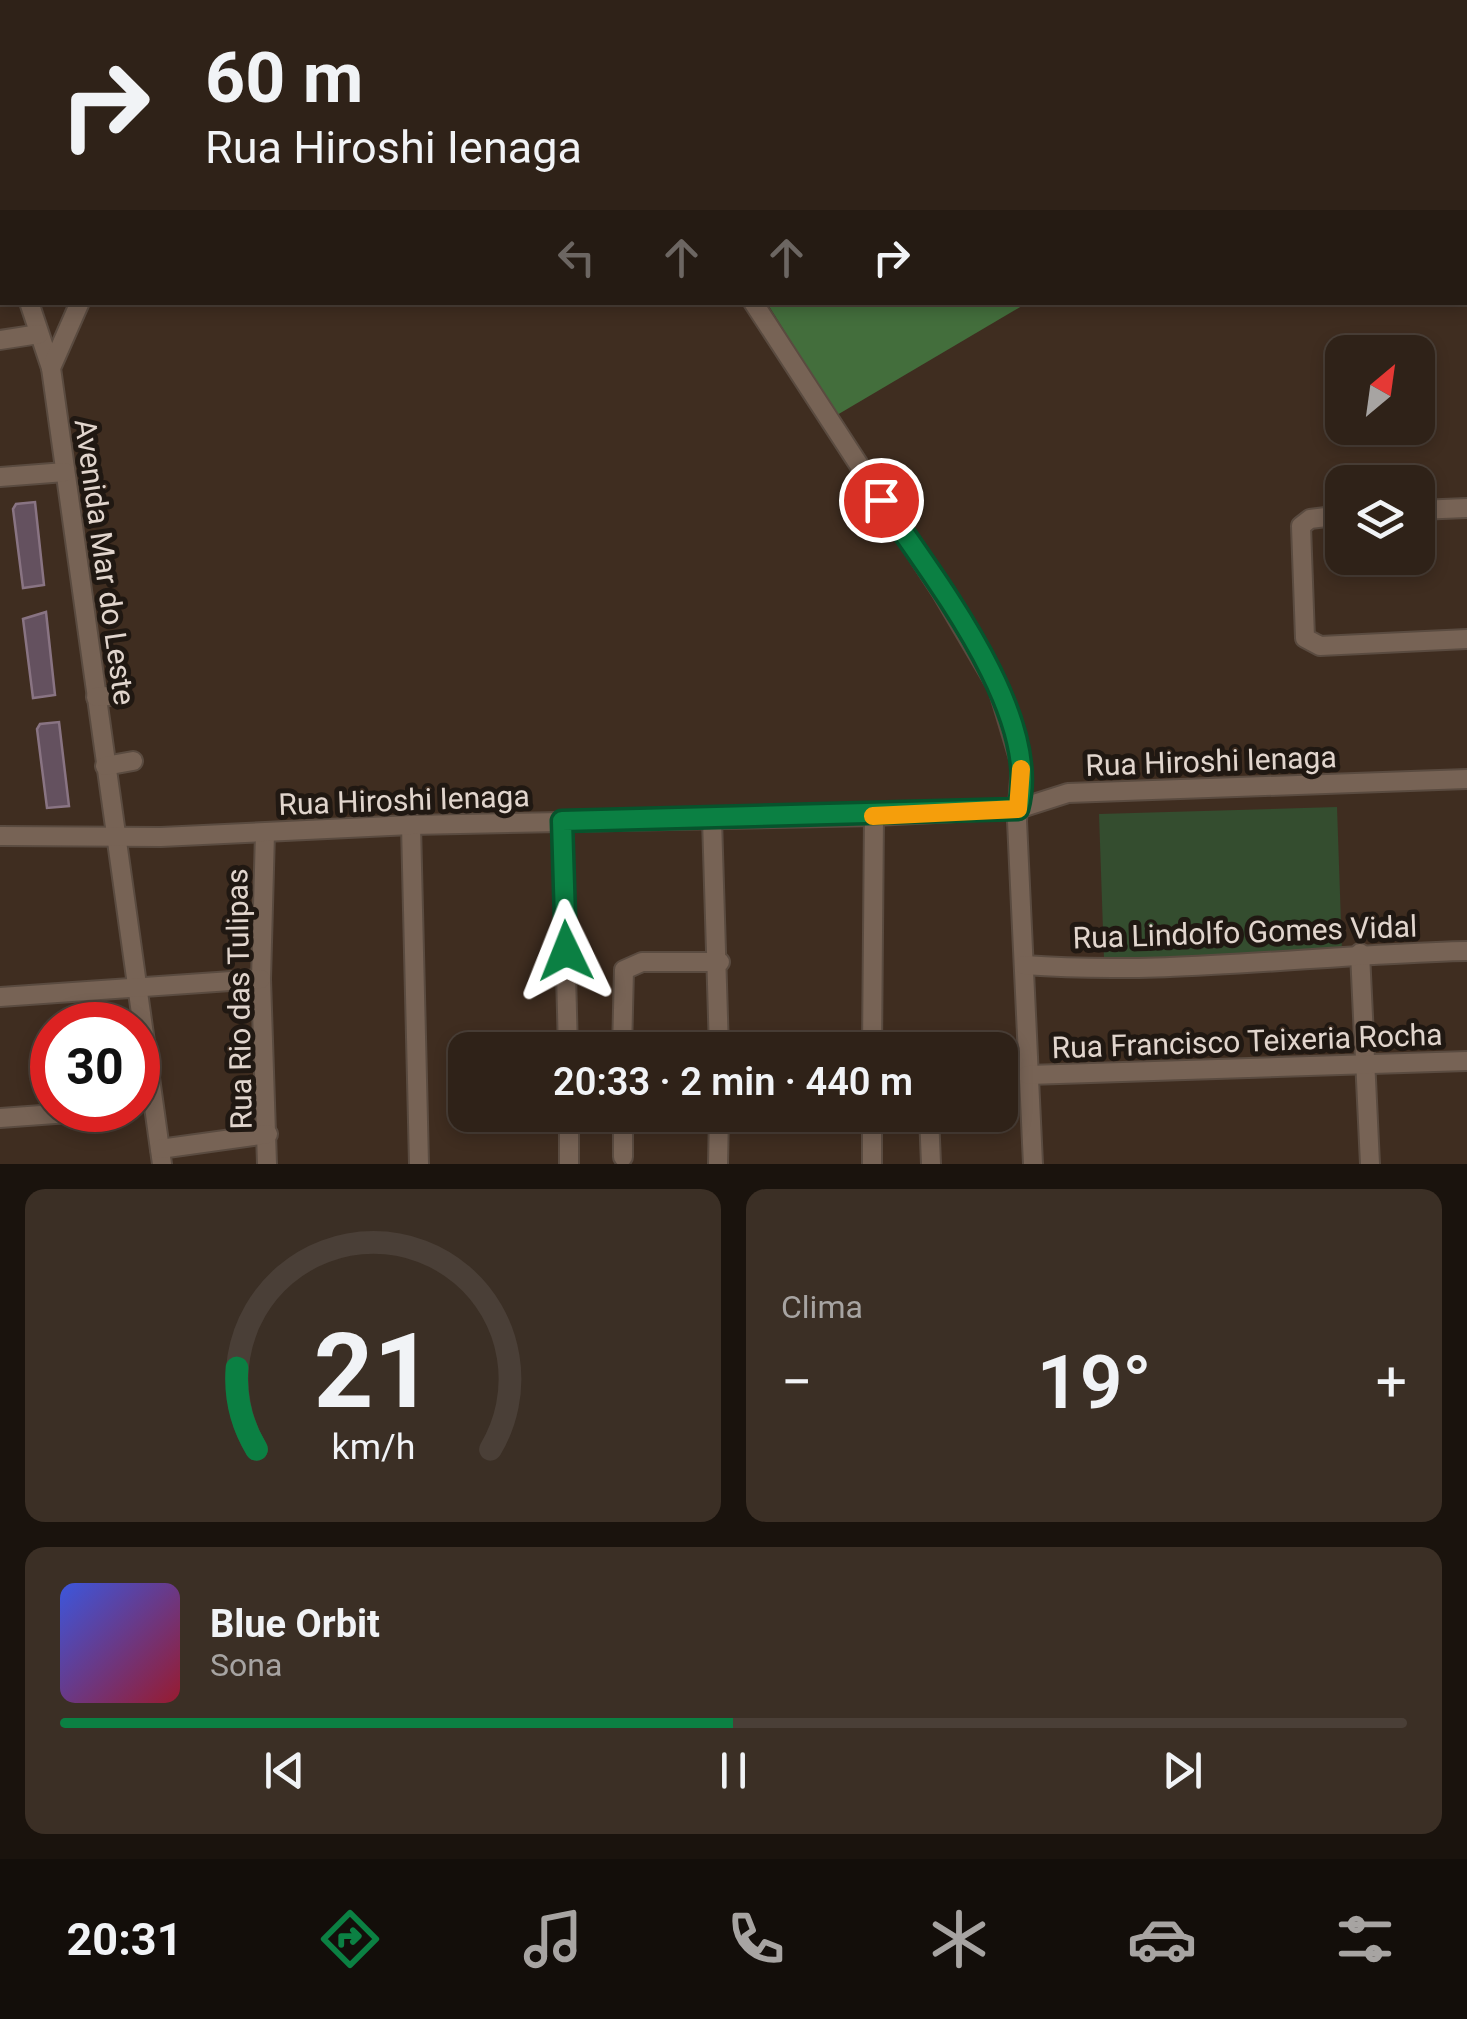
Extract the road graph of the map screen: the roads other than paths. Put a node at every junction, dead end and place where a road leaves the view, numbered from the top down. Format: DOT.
graph roads {
  1 [pos="29,305"];
  2 [pos="79,305"];
  3 [pos="754,305"];
  4 [pos="39,334"];
  5 [pos="0,340"];
  6 [pos="51,368"];
  7 [pos="65,472"];
  8 [pos="0,476"];
  9 [pos="1467,508"];
  10 [pos="1435,509"];
  11 [pos="1325,517"];
  12 [pos="1467,639"];
  13 [pos="121,695"];
  14 [pos="96,698"];
  15 [pos="133,761"];
  16 [pos="106,766"];
  17 [pos="1467,779"];
  18 [pos="1018,809"];
  19 [pos="874,816"];
  20 [pos="712,819"];
  21 [pos="562,821"];
  22 [pos="411,824"];
  23 [pos="265,834"];
  24 [pos="114,835"];
  25 [pos="0,836"];
  26 [pos="1467,951"];
  27 [pos="1360,953"];
  28 [pos="720,962"];
  29 [pos="1024,966"];
  30 [pos="261,979"];
  31 [pos="138,988"];
  32 [pos="0,997"];
  33 [pos="139,1002"];
  34 [pos="568,1032"];
  35 [pos="622,1032"];
  36 [pos="719,1032"];
  37 [pos="872,1032"];
  38 [pos="1467,1061"];
  39 [pos="1366,1066"];
  40 [pos="1028,1076"];
  41 [pos="30,1116"];
  42 [pos="0,1118"];
  43 [pos="154,1132"];
  44 [pos="569,1132"];
  45 [pos="623,1132"];
  46 [pos="718,1132"];
  47 [pos="872,1132"];
  48 [pos="930,1132"];
  49 [pos="268,1134"];
  50 [pos="161,1156"];
  51 [pos="623,1157"];
  52 [pos="267,1164"];
  53 [pos="420,1164"];
  54 [pos="569,1164"];
  55 [pos="718,1164"];
  56 [pos="872,1164"];
  57 [pos="931,1164"];
  58 [pos="1033,1164"];
  59 [pos="1370,1164"];
  1 -- 4 [label="street, Avenida Mar do Leste"];
  2 -- 6 [label="street"];
  3 -- 18 [label="street"];
  4 -- 5 [label="street"];
  4 -- 6 [label="street, Avenida Mar do Leste"];
  6 -- 7 [label="street, Avenida Mar do Leste"];
  7 -- 8 [label="street"];
  7 -- 14 [label="street, Avenida Mar do Leste"];
  9 -- 10 [label="street"];
  11 -- 12 [label="street"];
  13 -- 14 [label="street"];
  14 -- 16 [label="street, Avenida Mar do Leste"];
  15 -- 16 [label="street"];
  16 -- 24 [label="street, Avenida Mar do Leste"];
  17 -- 18 [label="street, Rua Hiroshi Ienaga"];
  18 -- 19 [label="street, Rua Hiroshi Ienaga"];
  18 -- 29 [label="street"];
  19 -- 20 [label="street, Rua Hiroshi Ienaga"];
  19 -- 37 [label="street"];
  20 -- 21 [label="street, Rua Hiroshi Ienaga"];
  20 -- 28 [label="street"];
  21 -- 22 [label="street, Rua Hiroshi Ienaga"];
  21 -- 34 [label="street"];
  22 -- 23 [label="street, Rua Hiroshi Ienaga"];
  22 -- 53 [label="street"];
  23 -- 24 [label="street, Rua Hiroshi Ienaga"];
  23 -- 30 [label="street, Rua Rio das Tulipas"];
  24 -- 25 [label="street, Rua Hiroshi Ienaga"];
  24 -- 31 [label="street, Avenida Mar do Leste"];
  26 -- 27 [label="street, Rua Lindolfo Gomes Vidal"];
  27 -- 29 [label="street, Rua Lindolfo Gomes Vidal"];
  27 -- 39 [label="street"];
  28 -- 35 [label="street"];
  28 -- 36 [label="street"];
  29 -- 40 [label="street"];
  30 -- 31 [label="street"];
  30 -- 49 [label="street, Rua Rio das Tulipas"];
  31 -- 32 [label="street"];
  31 -- 33 [label="street, Avenida Mar do Leste"];
  38 -- 39 [label="street, Rua Francisco Teixeria Rocha"];
  39 -- 40 [label="street, Rua Francisco Teixeria Rocha"];
  39 -- 59 [label="street"];
  40 -- 58 [label="street"];
  41 -- 42 [label="street"];
  43 -- 50 [label="street, Avenida Mar do Leste"];
  44 -- 54 [label="street"];
  45 -- 51 [label="street"];
  46 -- 55 [label="street"];
  47 -- 56 [label="street"];
  48 -- 57 [label="street"];
  49 -- 50 [label="street"];
  49 -- 52 [label="street, Rua Rio das Tulipas"];
}
